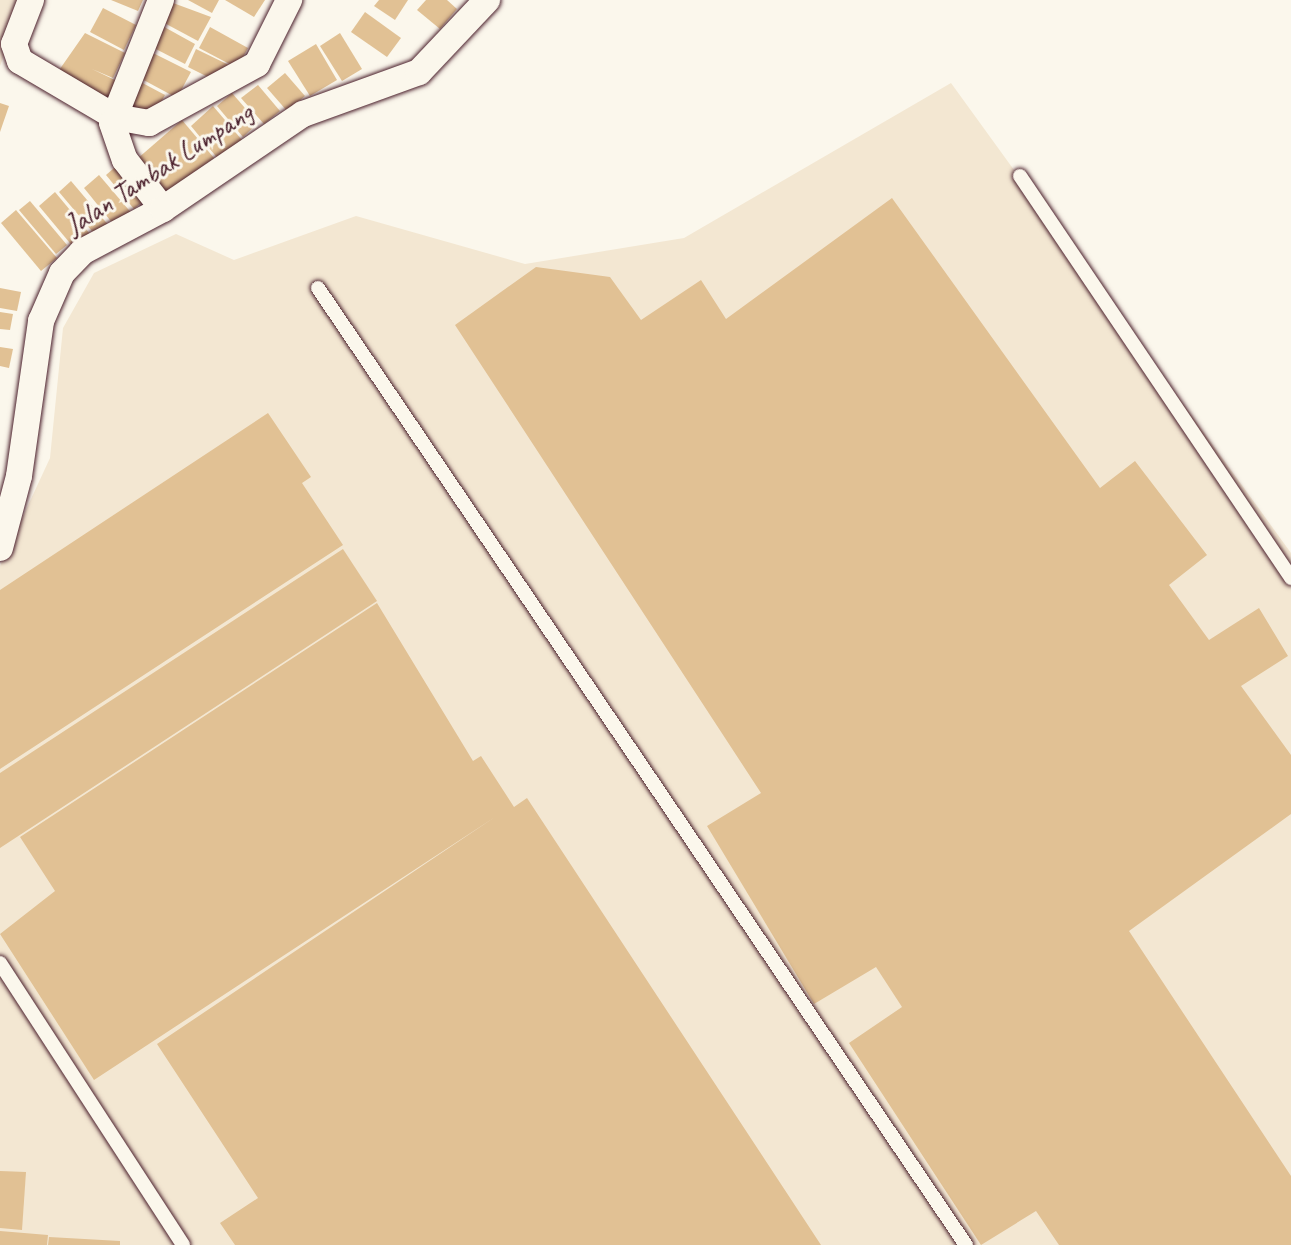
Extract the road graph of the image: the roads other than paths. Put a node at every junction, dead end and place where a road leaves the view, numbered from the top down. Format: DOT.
graph roads {
  1 [pos="31,0"];
  2 [pos="161,0"];
  3 [pos="289,0"];
  4 [pos="487,0"];
  5 [pos="118,138"];
  6 [pos="1020,176"];
  7 [pos="163,209"];
  8 [pos="318,288"];
  9 [pos="0,548"];
  10 [pos="1291,578"];
  11 [pos="0,963"];
  12 [pos="183,1245"];
  13 [pos="966,1245"];
  1 -- 5 [label="street"];
  2 -- 5 [label="street"];
  3 -- 5 [label="street"];
  4 -- 7 [label="street, Jalan Tambak Lumpang"];
  5 -- 7 [label="street"];
  6 -- 10 [label="lane"];
  7 -- 9 [label="street, Jalan Tambak Lumpang"];
  8 -- 13 [label="lane"];
  11 -- 12 [label="lane"];
}
